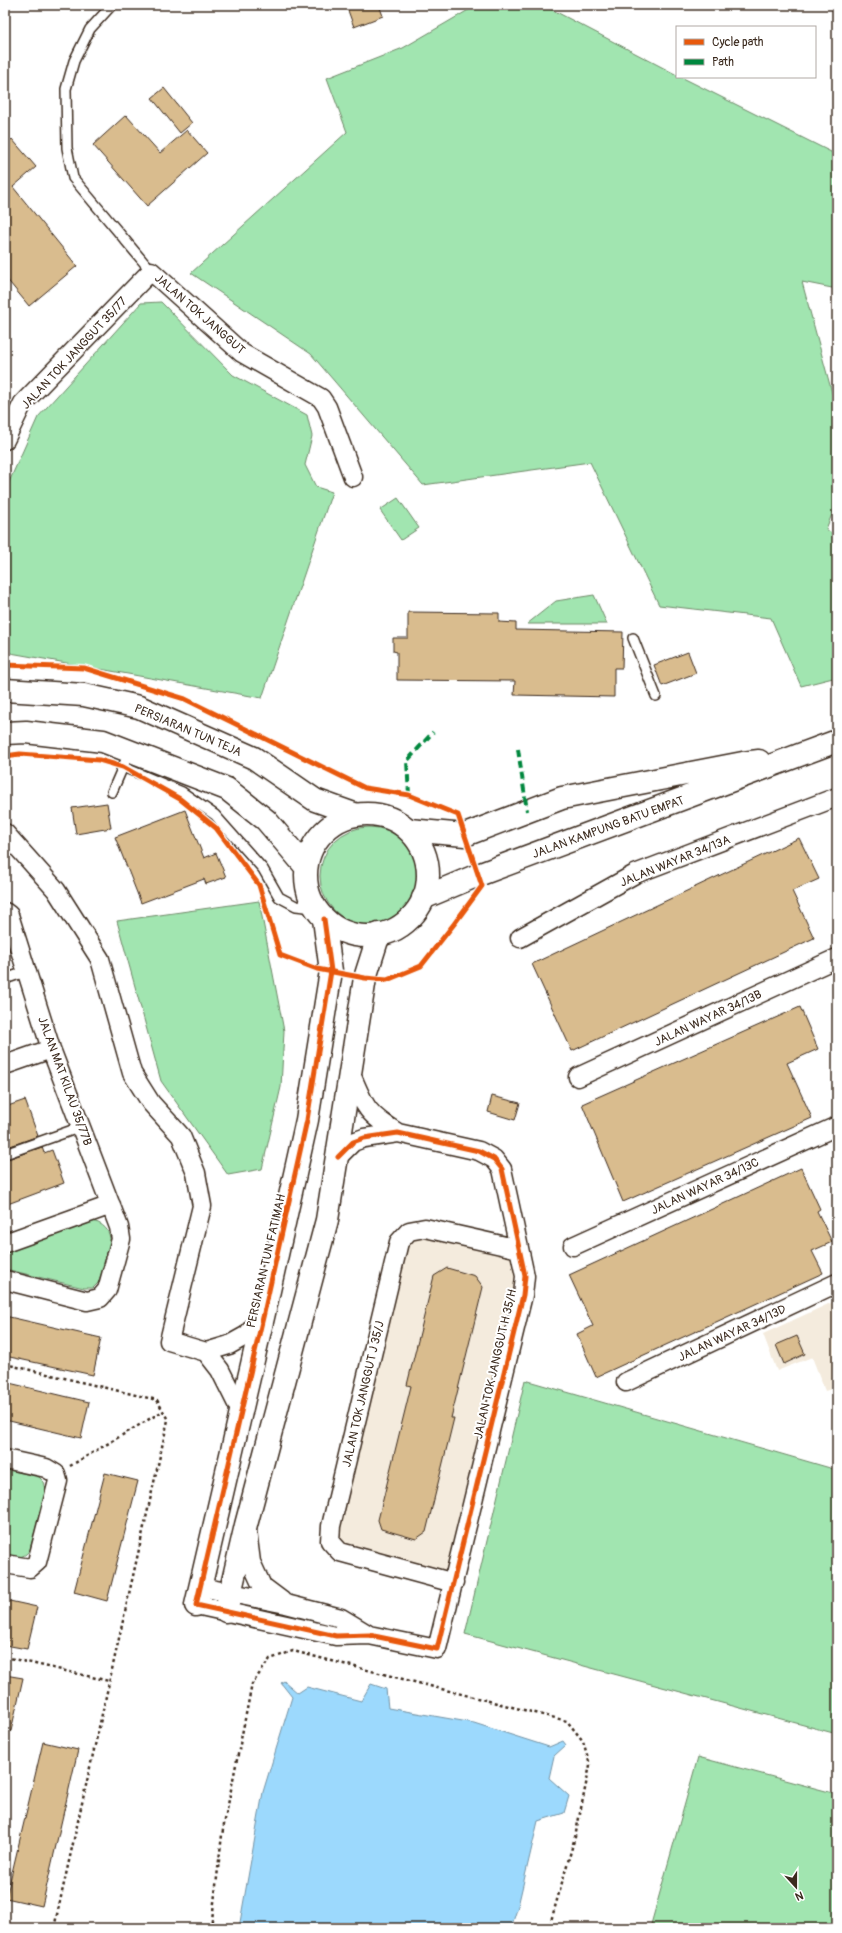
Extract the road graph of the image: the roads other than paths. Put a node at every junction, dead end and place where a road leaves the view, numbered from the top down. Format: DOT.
graph roads {
  1 [pos="112,5"];
  2 [pos="151,271"];
  3 [pos="5,440"];
  4 [pos="352,477"];
  5 [pos="633,638"];
  6 [pos="5,690"];
  7 [pos="656,696"];
  8 [pos="5,733"];
  9 [pos="836,745"];
  10 [pos="794,758"];
  11 [pos="126,760"];
  12 [pos="112,792"];
  13 [pos="837,797"];
  14 [pos="357,815"];
  15 [pos="409,830"];
  16 [pos="5,833"];
  17 [pos="306,867"];
  18 [pos="423,898"];
  19 [pos="5,912"];
  20 [pos="320,914"];
  21 [pos="379,934"];
  22 [pos="520,938"];
  23 [pos="837,958"];
  24 [pos="28,971"];
  25 [pos="5,979"];
  26 [pos="51,1049"];
  27 [pos="5,1065"];
  28 [pos="351,1074"];
  29 [pos="578,1077"];
  30 [pos="837,1126"];
  31 [pos="81,1127"];
  32 [pos="398,1133"];
  33 [pos="5,1154"];
  34 [pos="338,1157"];
  35 [pos="111,1205"];
  36 [pos="5,1243"];
  37 [pos="572,1246"];
  38 [pos="519,1250"];
  39 [pos="5,1280"];
  40 [pos="837,1283"];
  41 [pos="264,1313"];
  42 [pos="206,1352"];
  43 [pos="626,1382"];
  44 [pos="241,1412"];
  45 [pos="5,1459"];
  46 [pos="246,1525"];
  47 [pos="5,1564"];
  48 [pos="454,1583"];
  49 [pos="198,1596"];
  50 [pos="228,1602"];
  51 [pos="286,1604"];
  52 [pos="369,1635"];
  1 -- 2 [label="lane"];
  2 -- 3 [label="street, JALAN TOK JANGGUT 35/77"];
  2 -- 4 [label="street, JALAN TOK JANGGUT"];
  5 -- 7 [label="lane"];
  6 -- 14 [label="main road, PERSIARAN TUN TEJA"];
  8 -- 11 [label="main road"];
  9 -- 10 [label="main road, JALAN KAMPUNG BATU EMPAT"];
  10 -- 15 [label="main road, JALAN KAMPUNG BATU EMPAT"];
  10 -- 18 [label="main road, JALAN KAMPUNG BATU EMPAT"];
  11 -- 12 [label="lane"];
  11 -- 17 [label="main road"];
  11 -- 20 [label="lane"];
  13 -- 22 [label="street, JALAN WAYAR 34/13A"];
  14 -- 15 [label="main road"];
  14 -- 17 [label="main road"];
  15 -- 18 [label="main road"];
  16 -- 42 [label="street"];
  17 -- 20 [label="main road"];
  18 -- 21 [label="main road"];
  19 -- 24 [label="street, JALAN MAT KILAU 35/77B"];
  20 -- 21 [label="main road"];
  20 -- 41 [label="main road, PERSIARAN TUN FATIMAH"];
  21 -- 28 [label="main road"];
  23 -- 29 [label="street, JALAN WAYAR 34/13B"];
  24 -- 25 [label="lane"];
  24 -- 26 [label="street, JALAN MAT KILAU 35/77B"];
  26 -- 27 [label="street"];
  26 -- 31 [label="street, JALAN MAT KILAU 35/77B"];
  28 -- 32 [label="street"];
  28 -- 34 [label="main road"];
  30 -- 37 [label="street, JALAN WAYAR 34/13C"];
  31 -- 33 [label="lane"];
  31 -- 35 [label="street, JALAN MAT KILAU 35/77B"];
  32 -- 34 [label="street"];
  32 -- 38 [label="street, JALAN TOK JANGGUT H 35/H"];
  34 -- 46 [label="main road"];
  35 -- 36 [label="street"];
  35 -- 39 [label="street, JALAN MAT KILAU 35/77B"];
  38 -- 48 [label="street, JALAN TOK JANGGUT H 35/H"];
  38 -- 48 [label="street, JALAN TOK JANGGUT J 35/J"];
  40 -- 43 [label="street, JALAN WAYAR 34/13D"];
  41 -- 42 [label="street"];
  41 -- 44 [label="main road, PERSIARAN TUN FATIMAH"];
  42 -- 44 [label="street"];
  44 -- 49 [label="main road, PERSIARAN TUN FATIMAH"];
  45 -- 47 [label="street"];
  46 -- 50 [label="main road"];
  46 -- 51 [label="street"];
  48 -- 52 [label="street, JALAN TOK JANGGUT H 35/H"];
  49 -- 50 [label="street"];
  50 -- 51 [label="street"];
  50 -- 52 [label="street"];
  51 -- 52 [label="street"];
}
